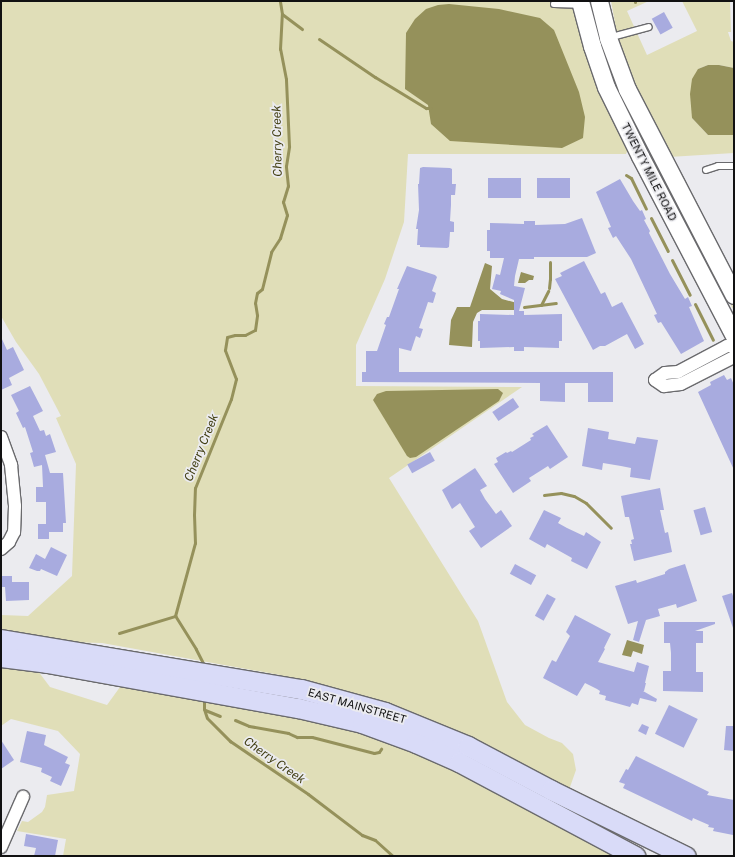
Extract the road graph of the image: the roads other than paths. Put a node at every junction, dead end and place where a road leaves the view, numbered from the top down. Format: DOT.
graph roads {
  1 [pos="599,1"];
  2 [pos="581,3"];
  3 [pos="554,4"];
  4 [pos="649,28"];
  5 [pos="608,38"];
  6 [pos="734,166"];
  7 [pos="706,170"];
  8 [pos="734,295"];
  9 [pos="734,336"];
  10 [pos="734,346"];
  11 [pos="734,357"];
  12 [pos="1,436"];
  13 [pos="4,547"];
  14 [pos="1,639"];
  15 [pos="1,657"];
  16 [pos="23,797"];
  17 [pos="1,847"];
  18 [pos="635,856"];
  19 [pos="686,856"];
  1 -- 5 [label="main road, TWENTY MILE ROAD"];
  2 -- 3 [label="lane"];
  2 -- 9 [label="main road, TWENTY MILE ROAD"];
  4 -- 5 [label="lane"];
  5 -- 8 [label="main road, TWENTY MILE ROAD"];
  6 -- 7 [label="lane"];
  10 -- 11 [label="street"];
  12 -- 13 [label="street"];
  14 -- 19 [label="main road, EAST MAINSTREET"];
  15 -- 18 [label="main road, EAST MAINSTREET"];
  16 -- 17 [label="street"];
}
